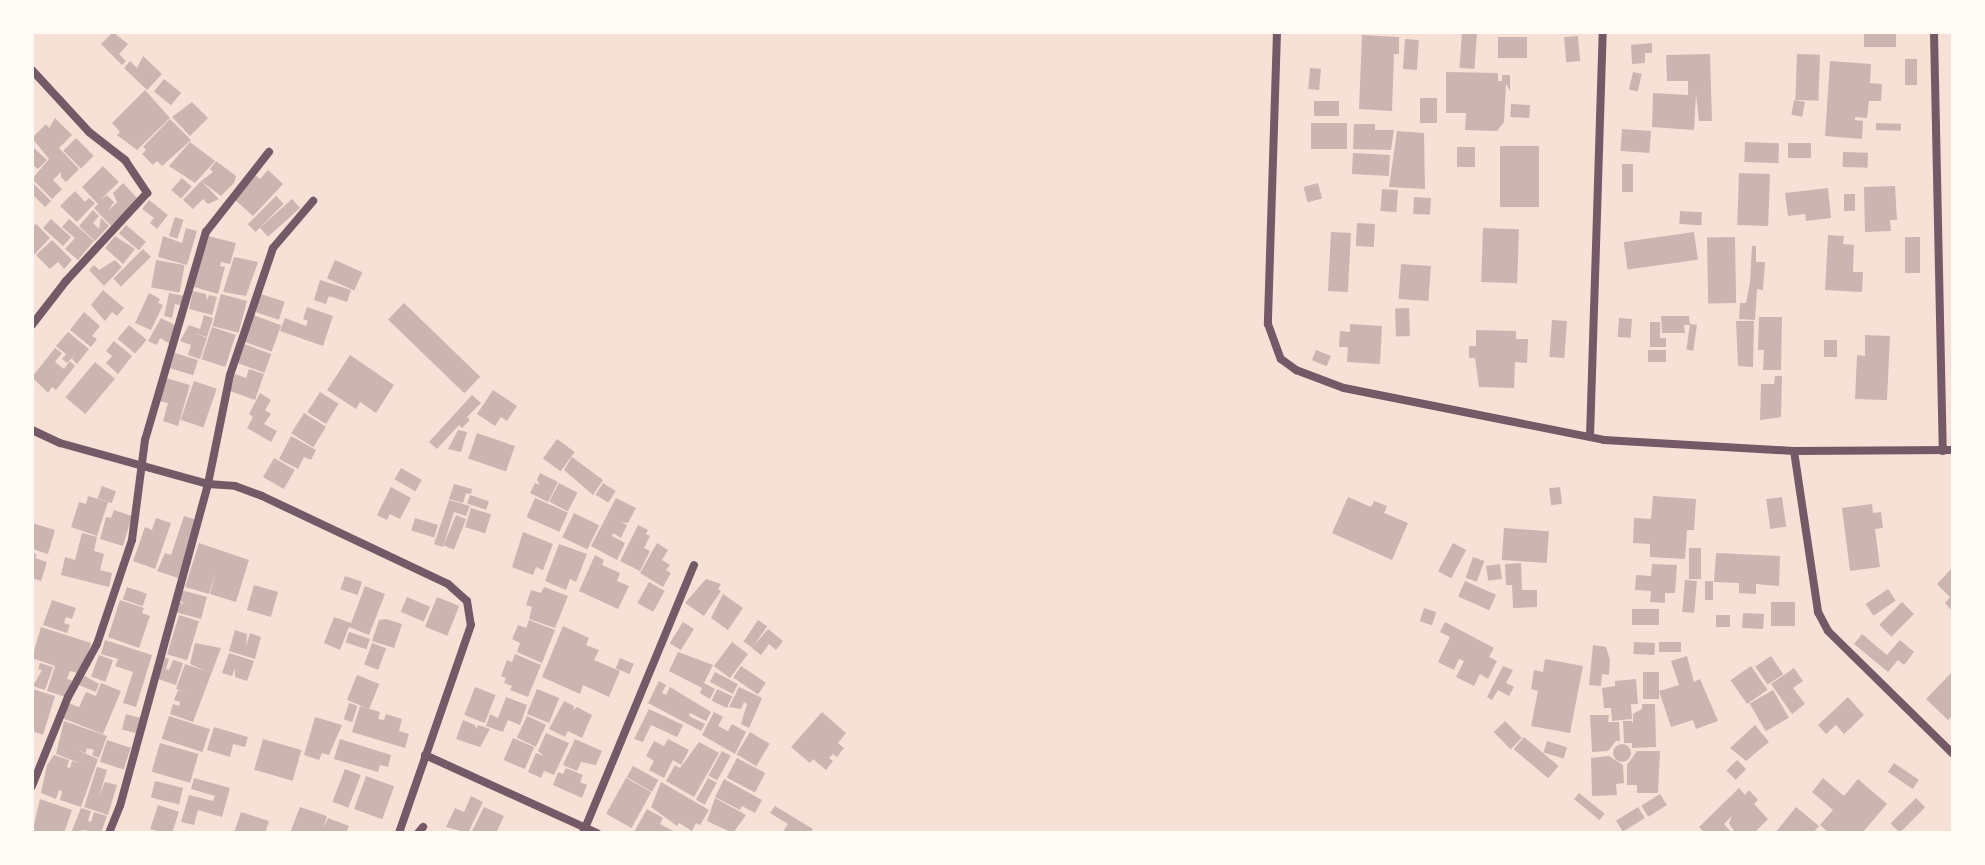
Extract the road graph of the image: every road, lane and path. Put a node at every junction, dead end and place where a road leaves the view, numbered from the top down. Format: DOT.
graph roads {
  1 [pos="1277,32"];
  2 [pos="1603,32"];
  3 [pos="1934,32"];
  4 [pos="32,70"];
  5 [pos="269,152"];
  6 [pos="313,201"];
  7 [pos="32,325"];
  8 [pos="32,430"];
  9 [pos="1590,437"];
  10 [pos="1953,450"];
  11 [pos="1794,451"];
  12 [pos="1943,451"];
  13 [pos="142,463"];
  14 [pos="208,484"];
  15 [pos="694,565"];
  16 [pos="1953,754"];
  17 [pos="425,755"];
  18 [pos="32,786"];
  19 [pos="584,830"];
  20 [pos="109,833"];
  21 [pos="399,833"];
  22 [pos="597,833"];
  1 -- 9 [label="street"];
  2 -- 9 [label="street"];
  3 -- 12 [label="street"];
  4 -- 7 [label="street"];
  5 -- 13 [label="street"];
  6 -- 14 [label="street"];
  8 -- 13 [label="street"];
  9 -- 11 [label="street"];
  10 -- 12 [label="street"];
  11 -- 12 [label="street"];
  11 -- 16 [label="street"];
  13 -- 14 [label="street"];
  13 -- 18 [label="street"];
  14 -- 17 [label="street"];
  14 -- 20 [label="street"];
  15 -- 19 [label="street"];
  17 -- 19 [label="street"];
  17 -- 21 [label="street"];
  19 -- 22 [label="street"];
}
